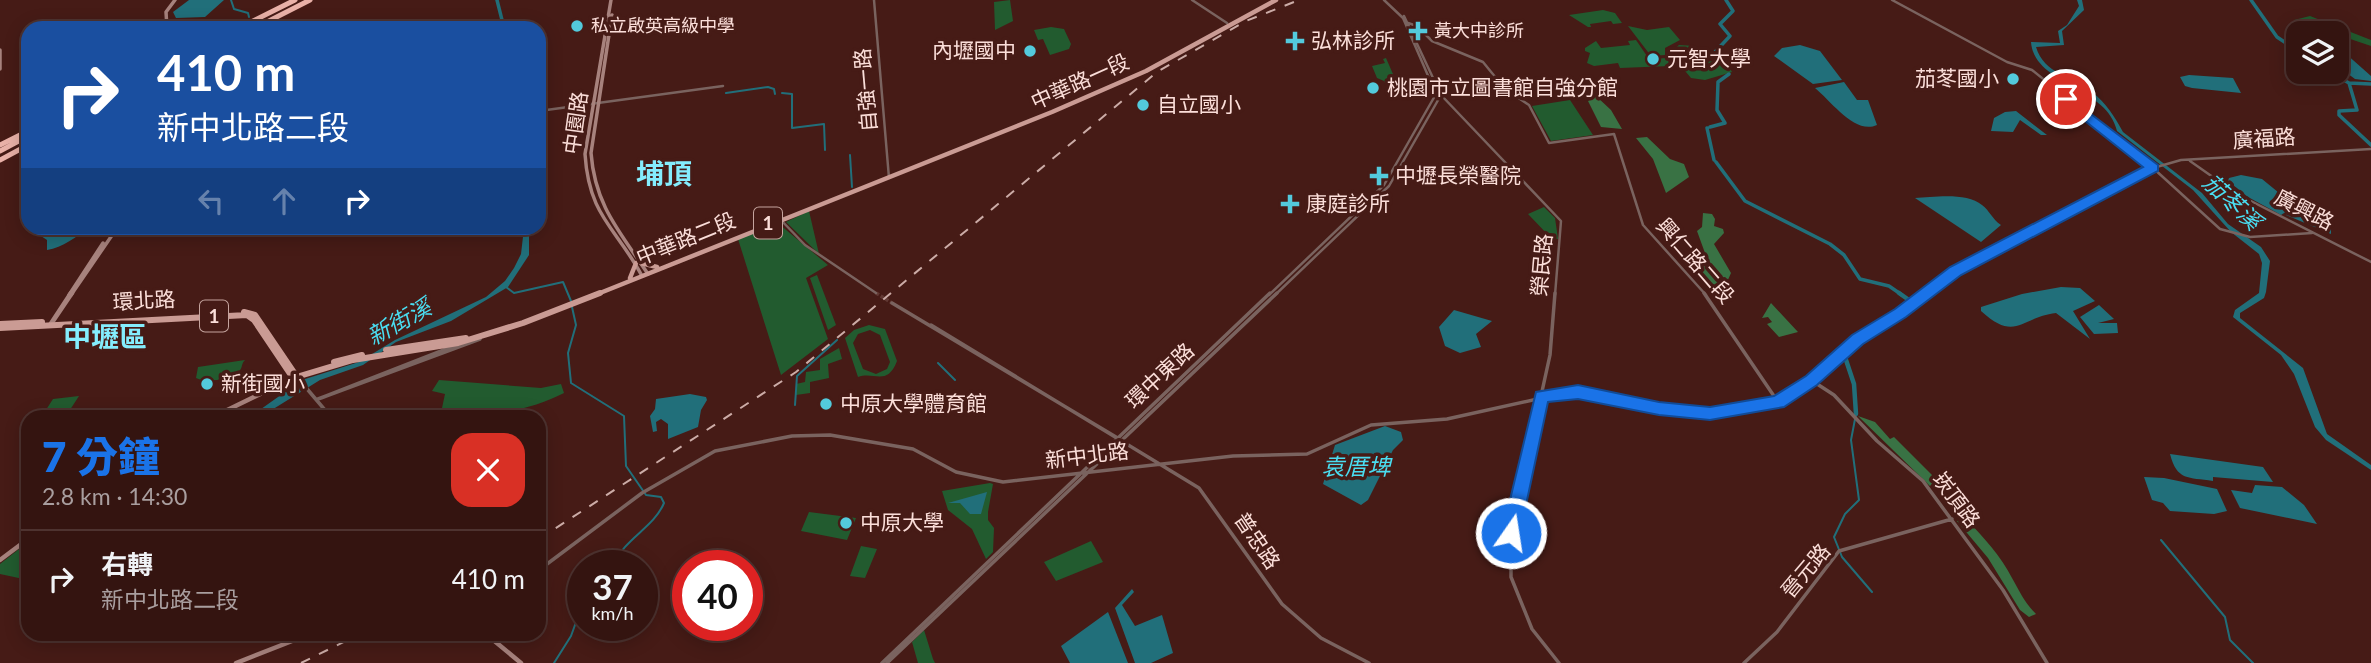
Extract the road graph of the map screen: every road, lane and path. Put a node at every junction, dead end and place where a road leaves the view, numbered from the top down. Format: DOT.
graph roads {
  1 [pos="176,0"];
  2 [pos="292,0"];
  3 [pos="306,0"];
  4 [pos="613,0"];
  5 [pos="874,0"];
  6 [pos="1192,0"];
  7 [pos="1274,0"];
  8 [pos="1385,0"];
  9 [pos="1892,0"];
  10 [pos="169,21"];
  11 [pos="250,21"];
  12 [pos="251,21"];
  13 [pos="262,21"];
  14 [pos="268,21"];
  15 [pos="1226,22"];
  16 [pos="1407,23"];
  17 [pos="0,50"];
  18 [pos="0,69"];
  19 [pos="723,86"];
  20 [pos="1438,95"];
  21 [pos="596,103"];
  22 [pos="546,110"];
  23 [pos="21,141"];
  24 [pos="21,141"];
  25 [pos="2369,149"];
  26 [pos="1,152"];
  27 [pos="2189,160"];
  28 [pos="2153,168"];
  29 [pos="889,176"];
  30 [pos="780,220"];
  31 [pos="2312,233"];
  32 [pos="111,235"];
  33 [pos="2371,262"];
  34 [pos="638,263"];
  35 [pos="657,267"];
  36 [pos="645,274"];
  37 [pos="630,278"];
  38 [pos="876,293"];
  39 [pos="571,303"];
  40 [pos="892,303"];
  41 [pos="52,323"];
  42 [pos="0,326"];
  43 [pos="490,335"];
  44 [pos="459,342"];
  45 [pos="353,358"];
  46 [pos="294,378"];
  47 [pos="1811,380"];
  48 [pos="1541,397"];
  49 [pos="318,399"];
  50 [pos="1778,402"];
  51 [pos="227,410"];
  52 [pos="326,410"];
  53 [pos="1120,439"];
  54 [pos="1160,463"];
  55 [pos="1087,472"];
  56 [pos="1081,473"];
  57 [pos="1952,519"];
  58 [pos="21,544"];
  59 [pos="0,560"];
  60 [pos="546,565"];
  61 [pos="292,641"];
  62 [pos="494,641"];
  63 [pos="236,663"];
  64 [pos="521,663"];
  65 [pos="881,663"];
  66 [pos="887,663"];
  67 [pos="1369,663"];
  68 [pos="1559,663"];
  69 [pos="1744,663"];
  70 [pos="2047,663"];
  1 -- 10 [label="main road"];
  2 -- 11 [label="highway"];
  2 -- 12 [label="highway"];
  3 -- 13 [label="highway"];
  3 -- 14 [label="highway"];
  4 -- 21 [label="main road, 中園路"];
  5 -- 29 [label="street, 自強一路"];
  6 -- 15 [label="street"];
  7 -- 15 [label="main road, 中華路一段 / 1"];
  8 -- 16 [label="street"];
  9 -- 28 [label="street"];
  15 -- 29 [label="main road, 中華路一段 / 1"];
  16 -- 20 [label="street, 榮民路"];
  16 -- 50 [label="street, 興仁路二段"];
  17 -- 18 [label="main road"];
  19 -- 21 [label="street"];
  20 -- 48 [label="street, 榮民路"];
  20 -- 53 [label="street, 環中東路"];
  21 -- 22 [label="street"];
  21 -- 34 [label="main road, 中園路"];
  23 -- 26 [label="highway"];
  24 -- 26 [label="highway"];
  25 -- 27 [label="street, 廣福路"];
  27 -- 28 [label="street, 廣福路"];
  27 -- 31 [label="street, 廣興路"];
  28 -- 31 [label="street"];
  28 -- 47 [label="street"];
  29 -- 30 [label="main road, 中華路二段 / 1"];
  30 -- 35 [label="main road, 中華路二段 / 1"];
  30 -- 36 [label="main road, 中華路二段 / 1"];
  30 -- 38 [label="street"];
  31 -- 33 [label="street, 廣興路"];
  32 -- 41 [label="main road"];
  34 -- 35 [label="main road"];
  34 -- 36 [label="main road, 中園路"];
  34 -- 37 [label="main road"];
  35 -- 36 [label="main road, 中華路二段 / 1"];
  36 -- 37 [label="main road, 中華路二段 / 1"];
  36 -- 39 [label="main road, 中華路二段 / 1"];
  37 -- 39 [label="main road, 中華路二段 / 1"];
  39 -- 43 [label="main road, 中華路二段 / 1"];
  39 -- 44 [label="main road, 中華路二段 / 1"];
  40 -- 53 [label="street, 普忠路"];
  41 -- 42 [label="main road, 環北路 / 1"];
  41 -- 46 [label="main road, 環北路 / 1"];
  43 -- 44 [label="main road, 中華路二段 / 1"];
  43 -- 49 [label="street, 中華路二段"];
  44 -- 45 [label="main road, 1"];
  44 -- 45 [label="main road, 1"];
  44 -- 49 [label="street, 中華路二段"];
  45 -- 46 [label="main road, 1"];
  46 -- 49 [label="street"];
  46 -- 51 [label="main road"];
  47 -- 50 [label="street"];
  47 -- 57 [label="street, 崁頂路"];
  48 -- 50 [label="street, 新中北路"];
  48 -- 54 [label="street, 新中北路"];
  48 -- 68 [label="street"];
  49 -- 52 [label="street"];
  53 -- 54 [label="street, 普忠路"];
  53 -- 55 [label="street, 環中東路"];
  53 -- 56 [label="street, 環中東路"];
  54 -- 55 [label="street, 新中北路"];
  54 -- 67 [label="street, 普忠路"];
  55 -- 56 [label="street, 新中北路"];
  55 -- 66 [label="street, 環中東路"];
  56 -- 60 [label="street, 新中北路"];
  56 -- 65 [label="street, 環中東路"];
  57 -- 69 [label="street, 晉元路"];
  57 -- 70 [label="street, 崁頂路"];
  58 -- 59 [label="main road"];
  61 -- 63 [label="main road"];
  62 -- 64 [label="main road"];
}
